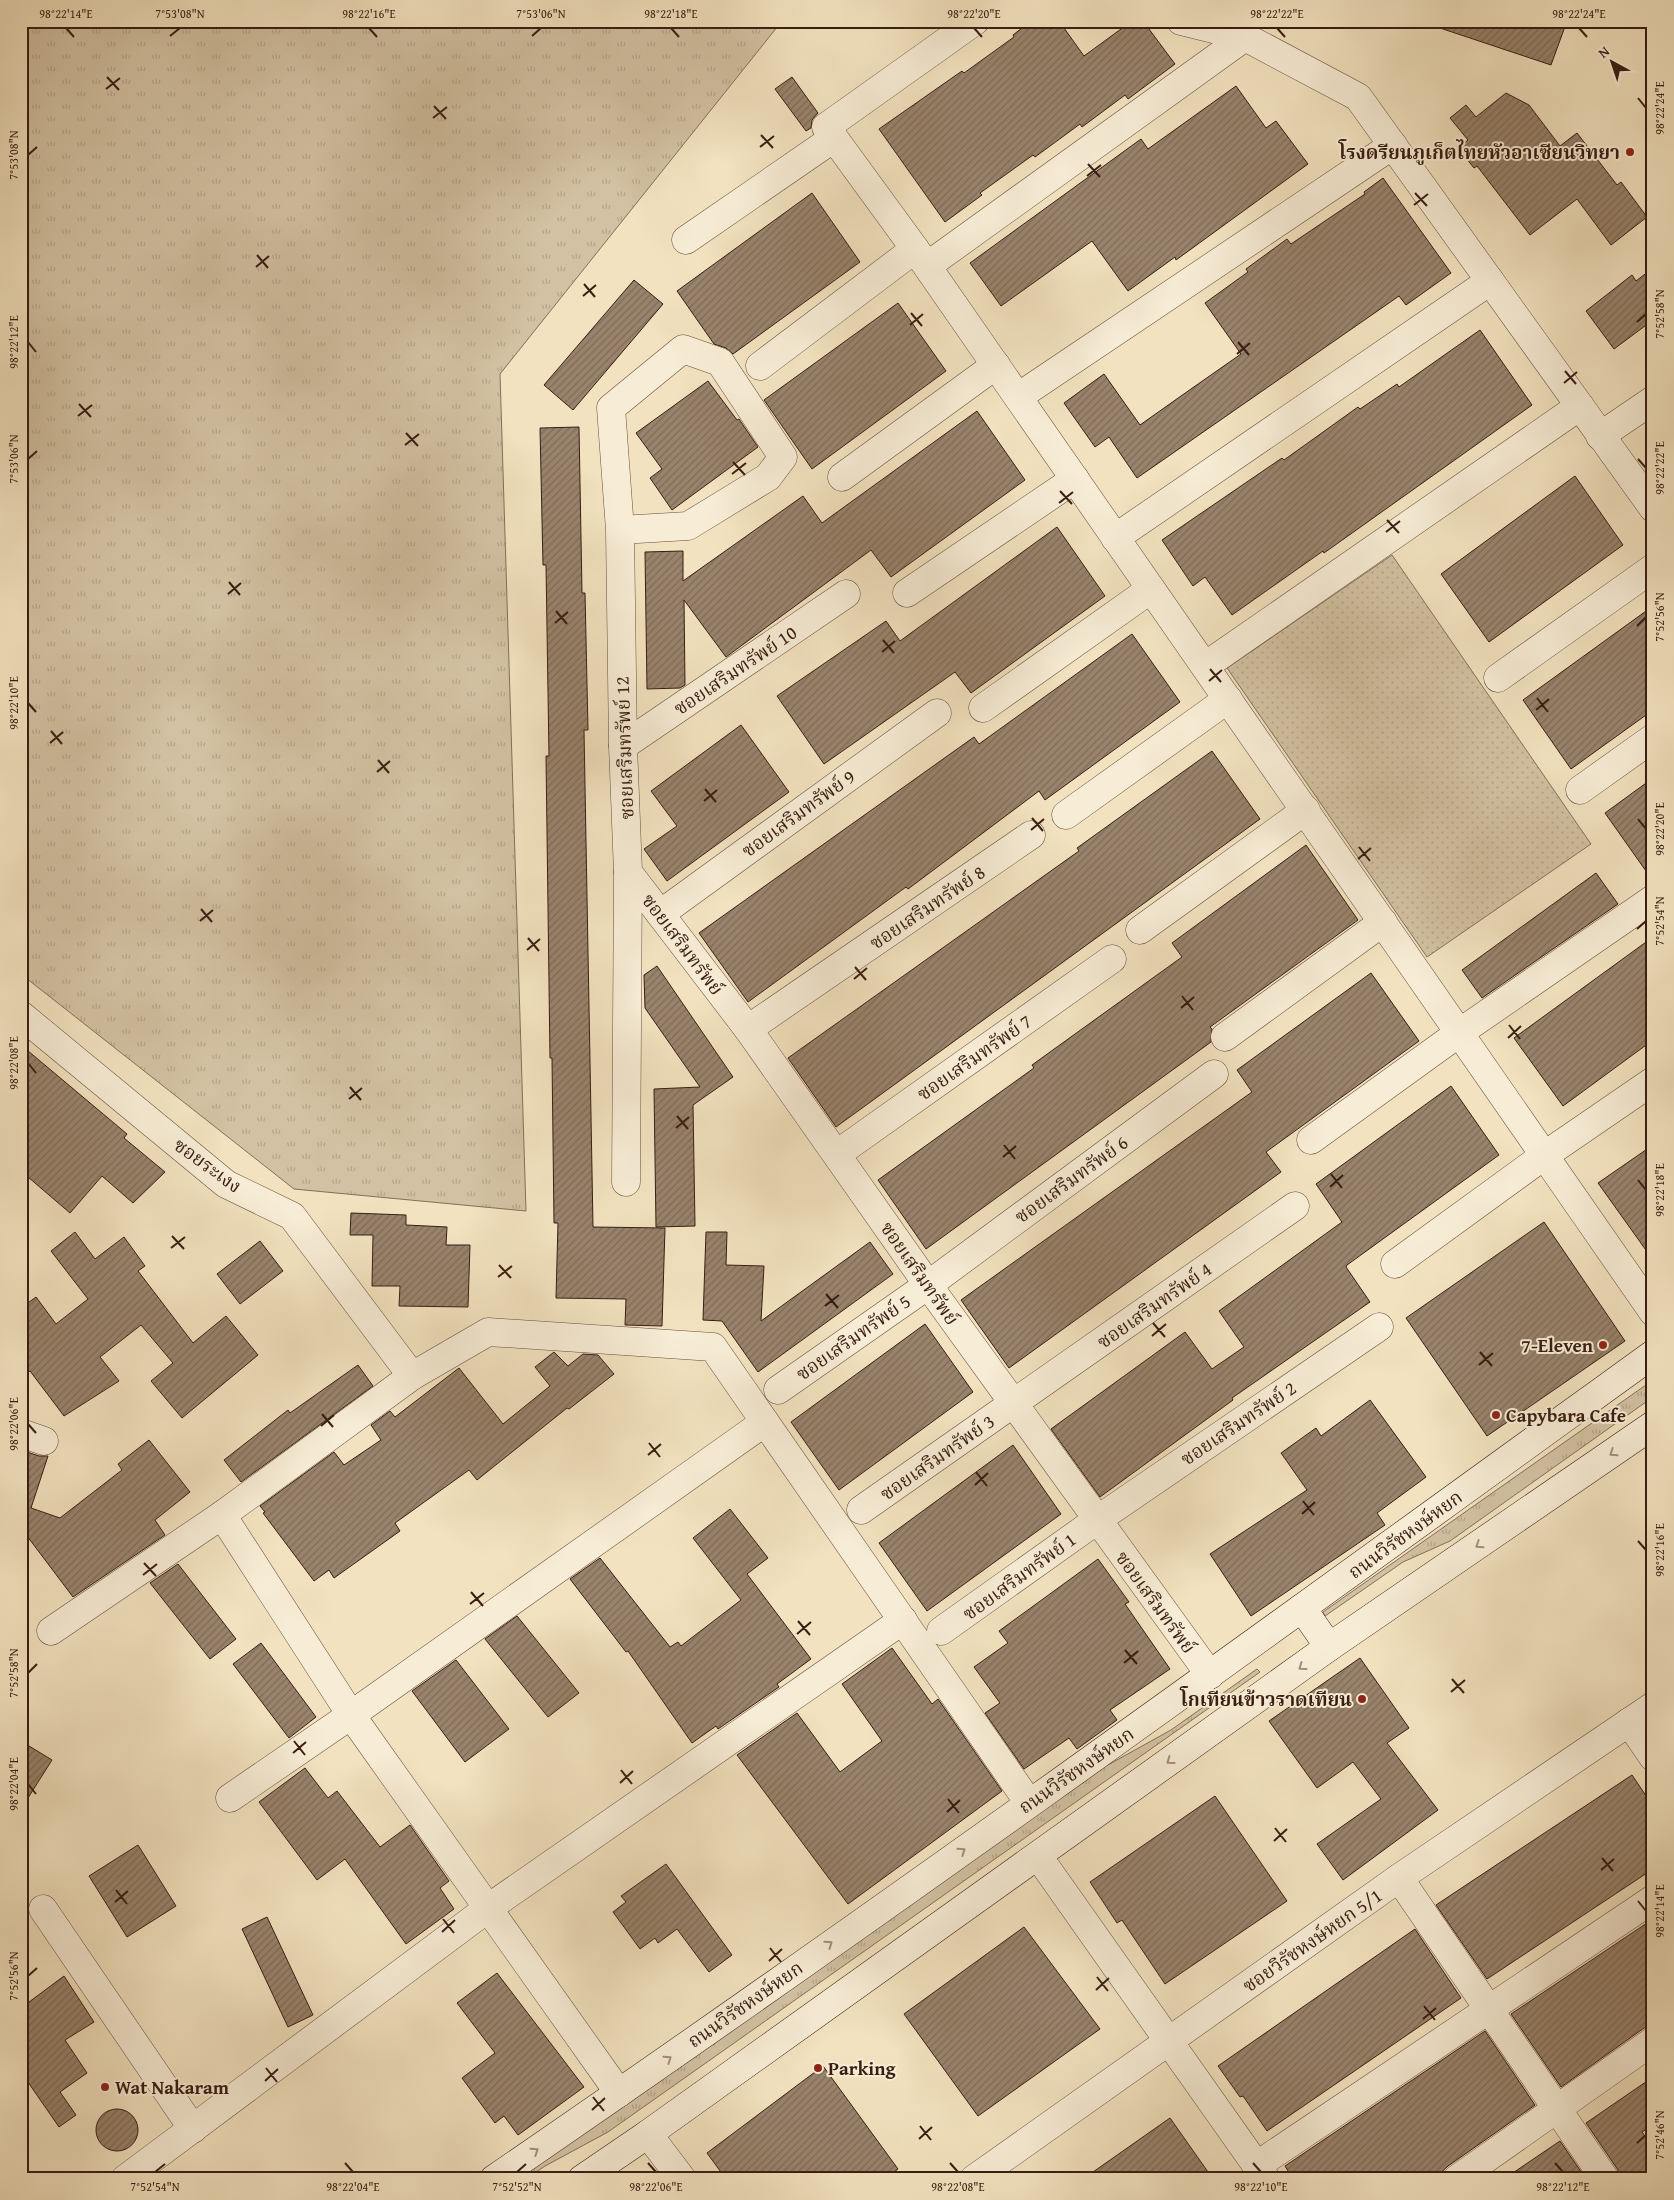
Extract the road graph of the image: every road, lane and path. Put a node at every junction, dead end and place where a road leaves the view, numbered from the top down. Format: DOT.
graph roads {
  1 [pos="976,21"];
  2 [pos="1181,21"];
  3 [pos="1245,37"];
  4 [pos="834,138"];
  5 [pos="1393,145"];
  6 [pos="686,240"];
  7 [pos="921,257"];
  8 [pos="1490,281"];
  9 [pos="996,365"];
  10 [pos="760,366"];
  11 [pos="1018,397"];
  12 [pos="1653,400"];
  13 [pos="1580,406"];
  14 [pos="1600,436"];
  15 [pos="842,477"];
  16 [pos="1075,479"];
  17 [pos="1653,508"];
  18 [pos="620,530"];
  19 [pos="1116,538"];
  20 [pos="1653,568"];
  21 [pos="1151,589"];
  22 [pos="907,593"];
  23 [pos="846,594"];
  24 [pos="1205,666"];
  25 [pos="1498,678"];
  26 [pos="1228,699"];
  27 [pos="982,708"];
  28 [pos="937,712"];
  29 [pos="1653,738"];
  30 [pos="623,746"];
  31 [pos="1580,790"];
  32 [pos="1306,810"];
  33 [pos="1066,814"];
  34 [pos="1031,835"];
  35 [pos="628,872"];
  36 [pos="1653,899"];
  37 [pos="660,914"];
  38 [pos="1383,922"];
  39 [pos="1140,930"];
  40 [pos="1112,959"];
  41 [pos="21,1015"];
  42 [pos="748,1030"];
  43 [pos="1459,1033"];
  44 [pos="1225,1037"];
  45 [pos="1214,1074"];
  46 [pos="1653,1081"];
  47 [pos="1311,1140"];
  48 [pos="837,1154"];
  49 [pos="1545,1155"];
  50 [pos="626,1182"];
  51 [pos="1295,1206"];
  52 [pos="1396,1264"];
  53 [pos="928,1285"];
  54 [pos="1653,1312"];
  55 [pos="1379,1327"];
  56 [pos="1653,1354"];
  57 [pos="412,1376"];
  58 [pos="778,1390"];
  59 [pos="1013,1404"];
  60 [pos="765,1422"];
  61 [pos="1653,1425"];
  62 [pos="861,1510"];
  63 [pos="222,1515"];
  64 [pos="1096,1520"];
  65 [pos="1302,1608"];
  66 [pos="903,1620"];
  67 [pos="51,1631"];
  68 [pos="941,1631"];
  69 [pos="1329,1647"];
  70 [pos="1210,1675"];
  71 [pos="1653,1706"];
  72 [pos="350,1715"];
  73 [pos="1629,1722"];
  74 [pos="1653,1756"];
  75 [pos="230,1798"];
  76 [pos="1030,1803"];
  77 [pos="1038,1856"];
  78 [pos="1399,1878"];
  79 [pos="1653,1899"];
  80 [pos="43,1909"];
  81 [pos="486,1909"];
  82 [pos="1489,2010"];
  83 [pos="1171,2041"];
  84 [pos="1653,2041"];
  85 [pos="619,2093"];
  86 [pos="1556,2108"];
  87 [pos="193,2129"];
  88 [pos="648,2134"];
  89 [pos="1261,2172"];
  90 [pos="125,2179"];
  91 [pos="494,2179"];
  92 [pos="582,2179"];
  93 [pos="682,2179"];
  94 [pos="974,2179"];
  95 [pos="1457,2179"];
  96 [pos="1605,2179"];
  1 -- 4 [label="street"];
  2 -- 3 [label="street"];
  3 -- 5 [label="street"];
  3 -- 7 [label="street"];
  4 -- 6 [label="street"];
  4 -- 7 [label="street"];
  5 -- 8 [label="street"];
  5 -- 11 [label="street"];
  7 -- 9 [label="street"];
  7 -- 10 [label="street"];
  8 -- 13 [label="street"];
  8 -- 19 [label="street"];
  9 -- 11 [label="street"];
  9 -- 15 [label="street"];
  11 -- 16 [label="street"];
  12 -- 14 [label="street"];
  13 -- 14 [label="street"];
  13 -- 24 [label="street"];
  14 -- 17 [label="street"];
  16 -- 19 [label="street"];
  16 -- 22 [label="street"];
  18 -- 18 [label="street, ซอยเสริมทรัพย์ 12"];
  18 -- 30 [label="street, ซอยเสริมทรัพย์ 12"];
  19 -- 21 [label="street"];
  20 -- 25 [label="street"];
  21 -- 24 [label="street"];
  21 -- 27 [label="street"];
  23 -- 30 [label="street, ซอยเสริมทรัพย์ 10"];
  24 -- 26 [label="street"];
  26 -- 32 [label="street"];
  26 -- 33 [label="street"];
  28 -- 37 [label="street, ซอยเสริมทรัพย์ 9"];
  29 -- 31 [label="street"];
  30 -- 35 [label="street, ซอยเสริมทรัพย์ 12"];
  32 -- 38 [label="street"];
  32 -- 39 [label="street"];
  34 -- 42 [label="street, ซอยเสริมทรัพย์ 8"];
  35 -- 37 [label="street, ซอยเสริมทรัพย์"];
  35 -- 50 [label="street, ซอยเสริมทรัพย์ 12"];
  36 -- 43 [label="street"];
  37 -- 42 [label="street, ซอยเสริมทรัพย์"];
  38 -- 43 [label="street"];
  38 -- 44 [label="street"];
  40 -- 48 [label="street, ซอยเสริมทรัพย์ 7"];
  41 -- 57 [label="street, ซอยระเงง"];
  42 -- 48 [label="street, ซอยเสริมทรัพย์"];
  43 -- 47 [label="street"];
  43 -- 49 [label="street"];
  45 -- 53 [label="street, ซอยเสริมทรัพย์ 6"];
  46 -- 49 [label="street"];
  48 -- 53 [label="street, ซอยเสริมทรัพย์"];
  49 -- 52 [label="street"];
  49 -- 54 [label="street"];
  51 -- 59 [label="street, ซอยเสริมทรัพย์ 4"];
  53 -- 58 [label="street, ซอยเสริมทรัพย์ 5"];
  53 -- 59 [label="street, ซอยเสริมทรัพย์"];
  55 -- 64 [label="street, ซอยเสริมทรัพย์ 2"];
  56 -- 65 [label="street, ถนนวิรัชหงษ์หยก"];
  57 -- 60 [label="street"];
  57 -- 63 [label="street"];
  59 -- 62 [label="street, ซอยเสริมทรัพย์ 3"];
  59 -- 64 [label="street, ซอยเสริมทรัพย์"];
  60 -- 66 [label="street"];
  60 -- 72 [label="street"];
  61 -- 69 [label="street, one-way"];
  63 -- 67 [label="street"];
  63 -- 72 [label="street"];
  64 -- 68 [label="street, ซอยเสริมทรัพย์ 1"];
  64 -- 70 [label="street, ซอยเสริมทรัพย์"];
  65 -- 69 [label="street"];
  65 -- 70 [label="street, ถนนวิรัชหงษ์หยก"];
  66 -- 76 [label="street"];
  66 -- 81 [label="street"];
  69 -- 77 [label="street, one-way"];
  70 -- 76 [label="street, ถนนวิรัชหงษ์หยก"];
  71 -- 73 [label="street, ซอยวิรัชหงษ์หยก 5/1"];
  72 -- 75 [label="street"];
  72 -- 81 [label="street"];
  73 -- 74 [label="street"];
  73 -- 78 [label="street, ซอยวิรัชหงษ์หยก 5/1"];
  85 -- 76 [label="street, ถนนวิรัชหงษ์หยก, one-way"];
  77 -- 83 [label="street"];
  77 -- 88 [label="street"];
  78 -- 82 [label="street"];
  78 -- 83 [label="street, ซอยวิรัชหงษ์หยก 5/1"];
  79 -- 82 [label="street"];
  80 -- 87 [label="street"];
  81 -- 85 [label="street"];
  81 -- 87 [label="street"];
  82 -- 86 [label="street"];
  82 -- 89 [label="street"];
  83 -- 89 [label="street"];
  83 -- 94 [label="street, ซอยวิรัชหงษ์หยก 5/1"];
  84 -- 86 [label="street"];
  91 -- 85 [label="street, ถนนวิรัชหงษ์หยก, one-way"];
  86 -- 95 [label="street"];
  86 -- 96 [label="street"];
  87 -- 90 [label="street"];
  88 -- 92 [label="street"];
  88 -- 93 [label="street"];
}
